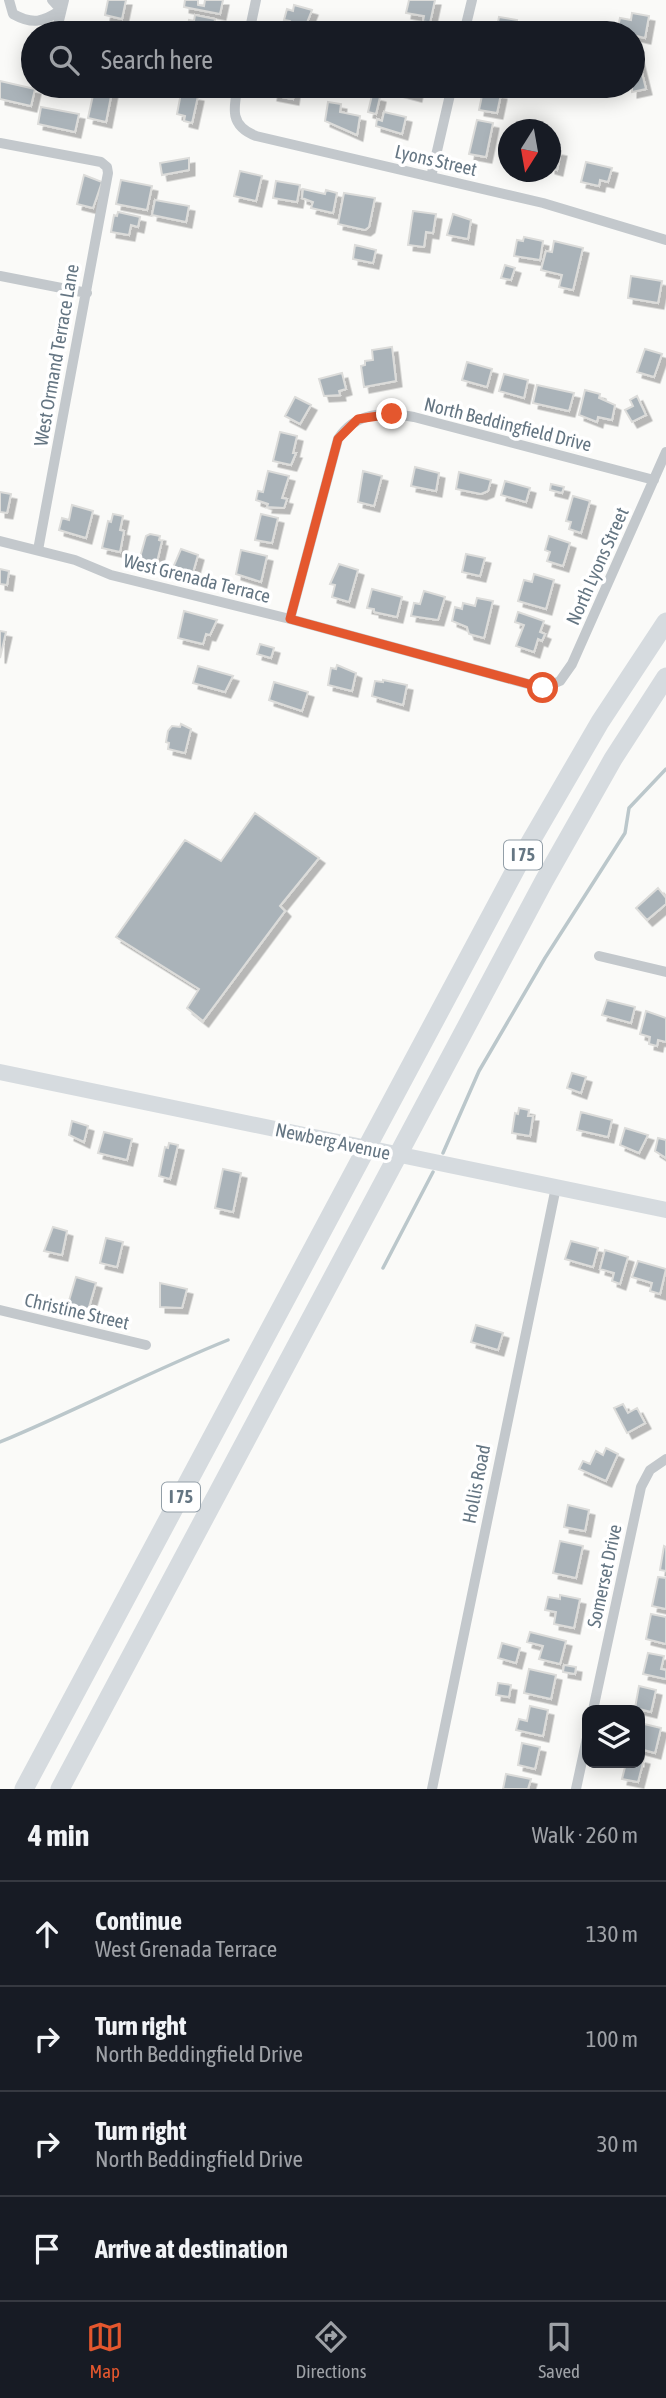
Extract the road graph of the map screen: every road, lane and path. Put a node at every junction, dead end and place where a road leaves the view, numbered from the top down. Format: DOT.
graph roads {
  1 [pos="9,0"];
  2 [pos="52,0"];
  3 [pos="257,0"];
  4 [pos="472,0"];
  5 [pos="63,5"];
  6 [pos="25,21"];
  7 [pos="44,21"];
  8 [pos="252,21"];
  9 [pos="467,21"];
  10 [pos="236,98"];
  11 [pos="449,98"];
  12 [pos="0,143"];
  13 [pos="431,177"];
  14 [pos="666,240"];
  15 [pos="0,276"];
  16 [pos="87,293"];
  17 [pos="666,452"];
  18 [pos="654,480"];
  19 [pos="0,541"];
  20 [pos="38,550"];
  21 [pos="290,619"];
  22 [pos="666,622"];
  23 [pos="666,677"];
  24 [pos="550,687"];
  25 [pos="599,956"];
  26 [pos="666,972"];
  27 [pos="0,1072"];
  28 [pos="556,1187"];
  29 [pos="666,1210"];
  30 [pos="0,1310"];
  31 [pos="146,1345"];
  32 [pos="666,1459"];
  33 [pos="594,1705"];
  34 [pos="582,1761"];
  35 [pos="24,1789"];
  36 [pos="60,1789"];
  37 [pos="432,1789"];
  38 [pos="576,1789"];
  1 -- 6 [label="street"];
  2 -- 5 [label="street"];
  3 -- 8 [label="street"];
  4 -- 9 [label="street"];
  5 -- 7 [label="street"];
  10 -- 13 [label="street, Lyons Street"];
  11 -- 13 [label="street"];
  12 -- 16 [label="street, West Ormand Terrace Lane"];
  13 -- 14 [label="street, Lyons Street"];
  15 -- 16 [label="street"];
  16 -- 20 [label="street, West Ormand Terrace Lane"];
  17 -- 18 [label="street, North Lyons Street"];
  18 -- 21 [label="street, North Beddingfield Drive"];
  18 -- 24 [label="street, North Lyons Street"];
  19 -- 20 [label="street, West Grenada Terrace"];
  20 -- 21 [label="street, West Grenada Terrace"];
  21 -- 24 [label="street, West Grenada Terrace"];
  22 -- 35 [label="highway, I 75"];
  23 -- 36 [label="highway, I 75"];
  25 -- 26 [label="street"];
  27 -- 28 [label="street, Newberg Avenue"];
  28 -- 29 [label="street, Newberg Avenue"];
  28 -- 37 [label="street, Hollis Road"];
  30 -- 31 [label="street, Christine Street"];
  32 -- 33 [label="street, Somerset Drive"];
  34 -- 38 [label="street"];
}
